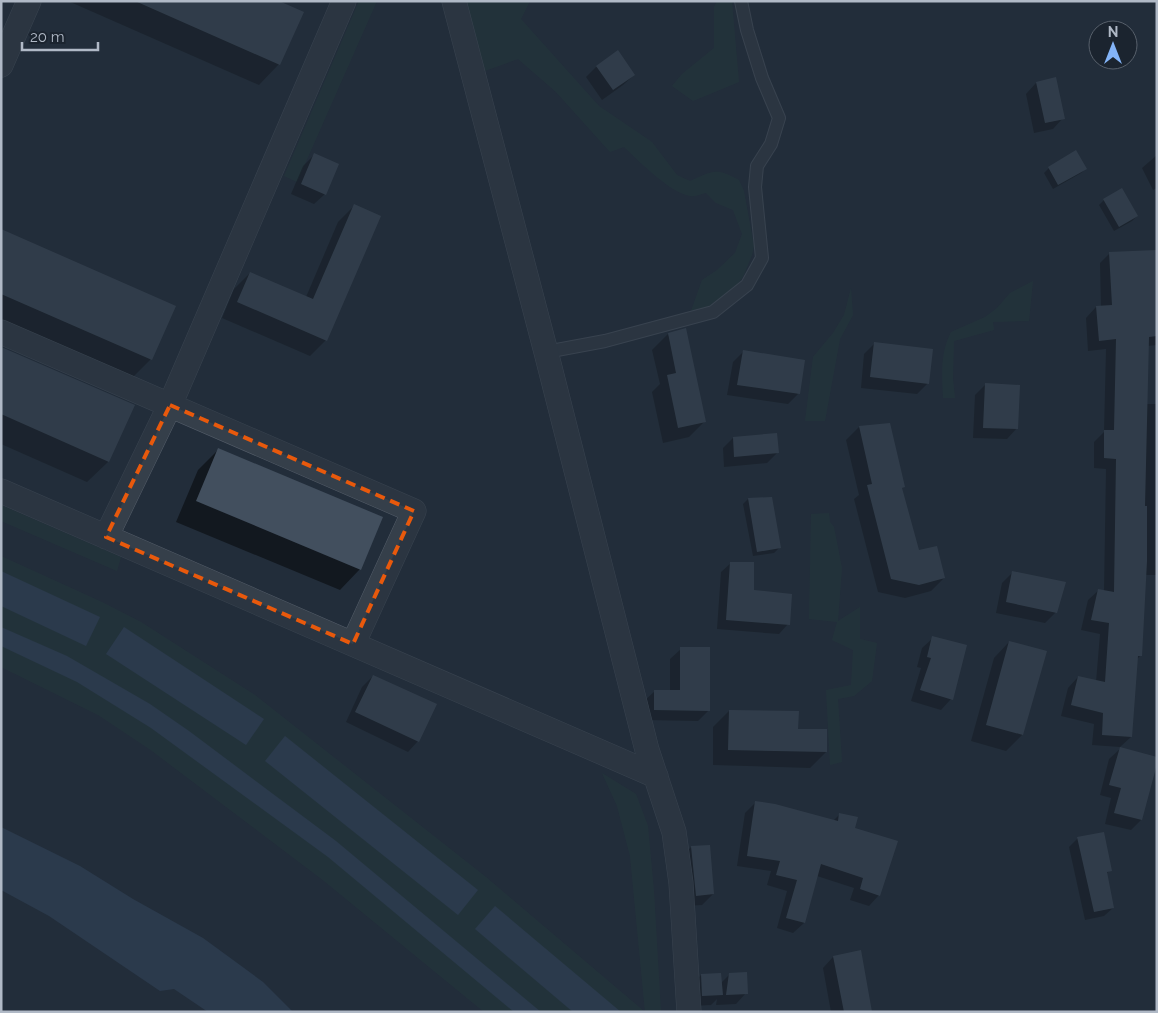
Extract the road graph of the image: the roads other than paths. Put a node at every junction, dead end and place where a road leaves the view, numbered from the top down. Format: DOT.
graph roads {
  1 [pos="29,1"];
  2 [pos="344,1"];
  3 [pos="454,1"];
  4 [pos="742,1"];
  5 [pos="1,65"];
  6 [pos="1,332"];
  7 [pos="546,352"];
  8 [pos="170,405"];
  9 [pos="1,491"];
  10 [pos="106,537"];
  11 [pos="353,644"];
  12 [pos="656,776"];
  13 [pos="689,1012"];
  1 -- 5 [label="street"];
  2 -- 8 [label="street"];
  3 -- 7 [label="street"];
  4 -- 7 [label="lane"];
  6 -- 8 [label="street"];
  7 -- 12 [label="street"];
  8 -- 10 [label="street"];
  8 -- 11 [label="street"];
  9 -- 10 [label="street"];
  10 -- 11 [label="street"];
  11 -- 12 [label="street"];
  12 -- 13 [label="street"];
}
